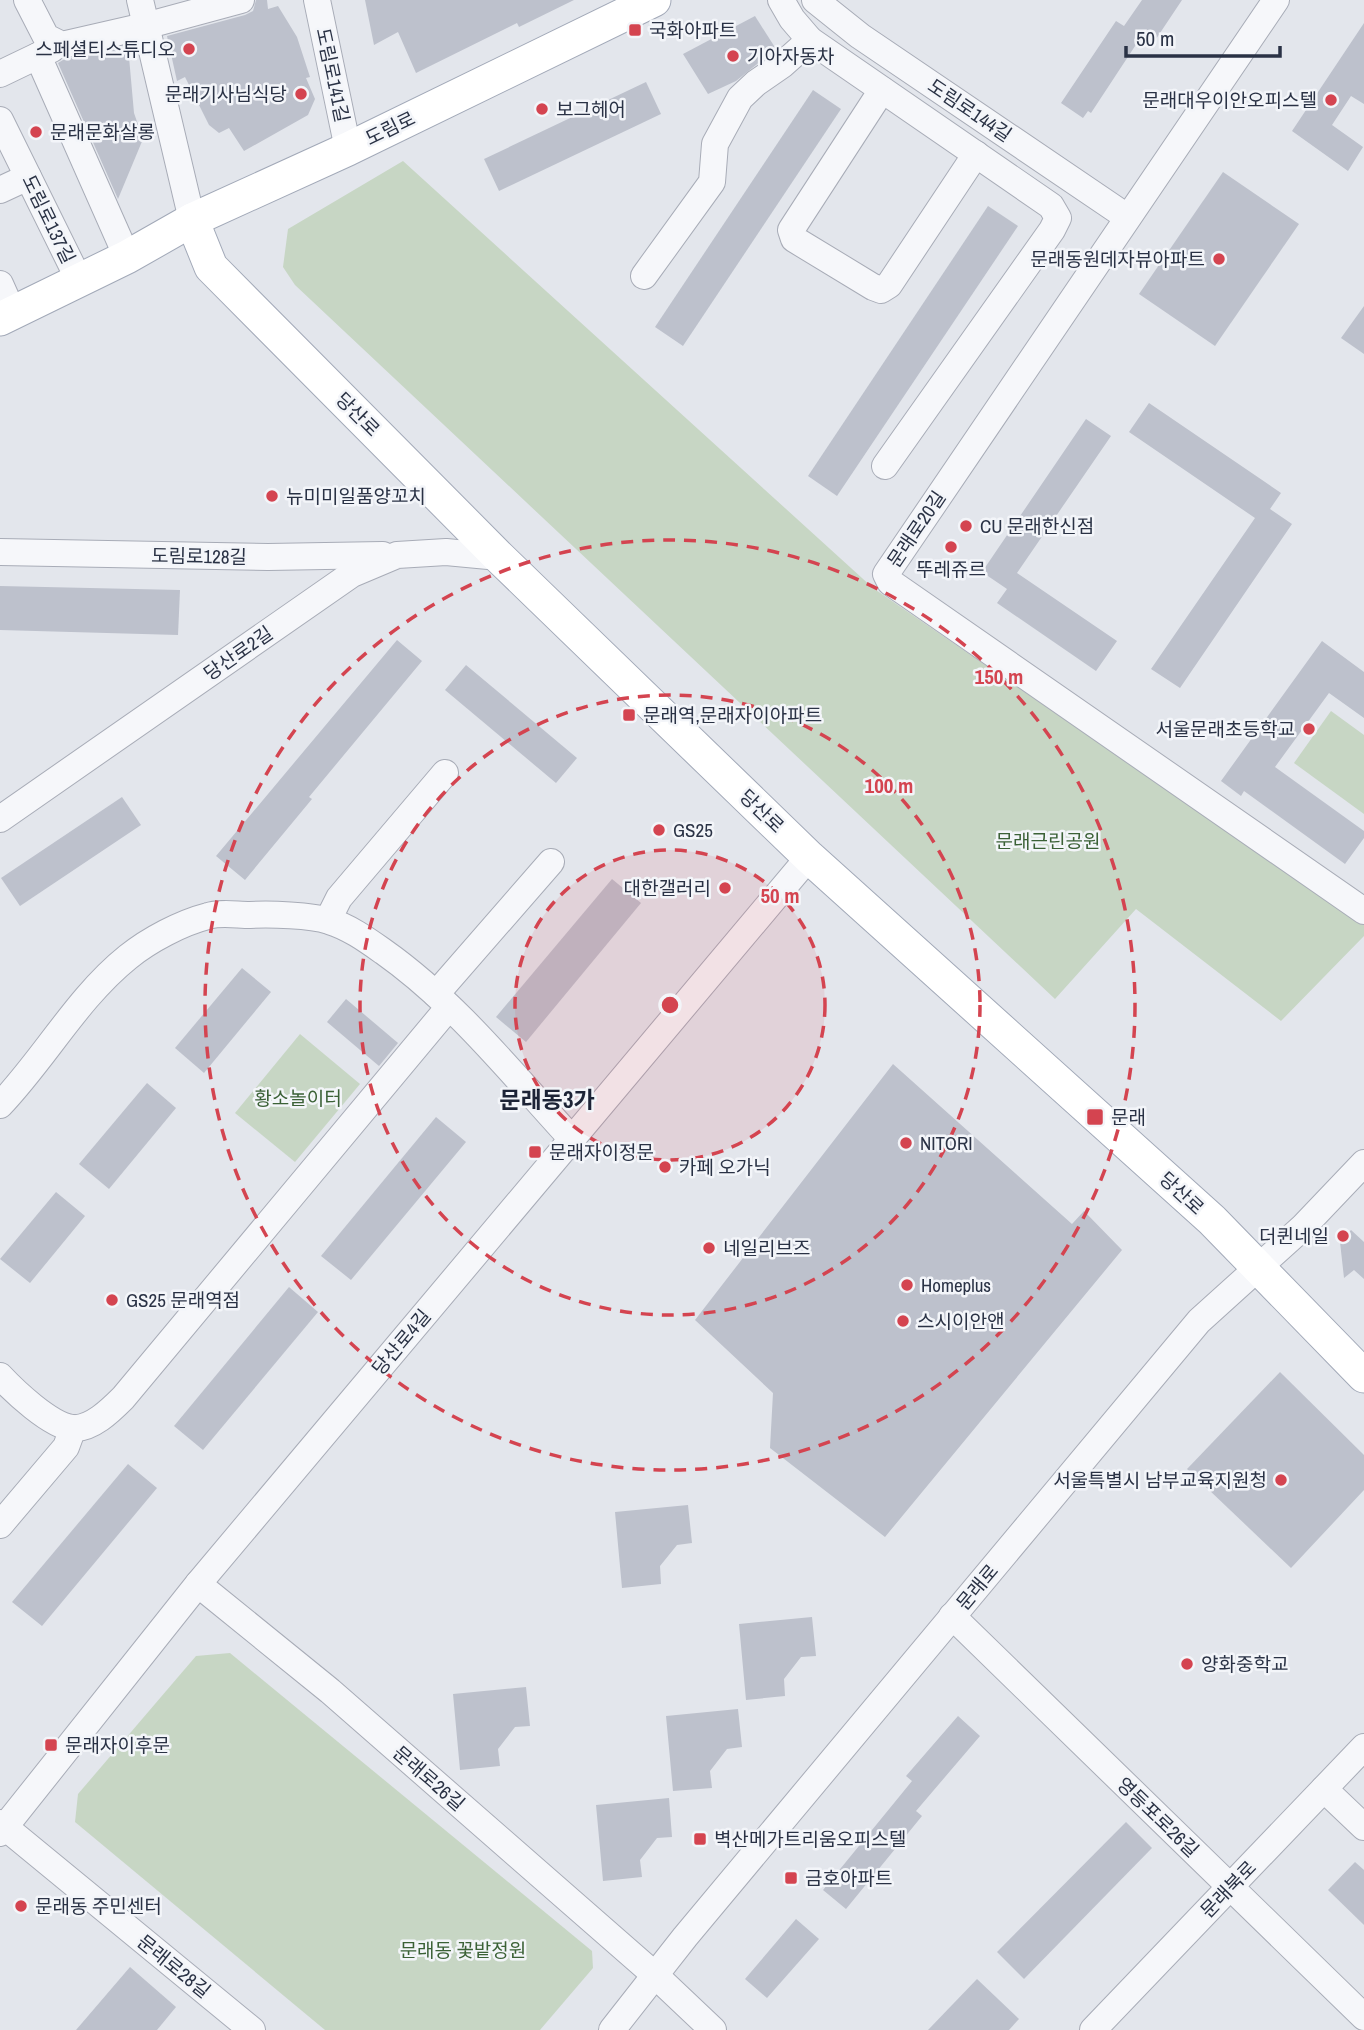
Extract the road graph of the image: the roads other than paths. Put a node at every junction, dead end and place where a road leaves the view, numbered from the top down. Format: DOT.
graph roads {
  1 [pos="27,0"];
  2 [pos="140,0"];
  3 [pos="242,0"];
  4 [pos="317,0"];
  5 [pos="654,0"];
  6 [pos="781,0"];
  7 [pos="815,0"];
  8 [pos="1276,0"];
  9 [pos="145,26"];
  10 [pos="810,40"];
  11 [pos="50,50"];
  12 [pos="0,74"];
  13 [pos="883,90"];
  14 [pos="0,120"];
  15 [pos="348,149"];
  16 [pos="976,154"];
  17 [pos="28,177"];
  18 [pos="0,190"];
  19 [pos="1127,217"];
  20 [pos="192,220"];
  21 [pos="127,257"];
  22 [pos="644,276"];
  23 [pos="79,280"];
  24 [pos="4,305"];
  25 [pos="885,466"];
  26 [pos="0,552"];
  27 [pos="397,555"];
  28 [pos="499,556"];
  29 [pos="445,773"];
  30 [pos="0,819"];
  31 [pos="809,857"];
  32 [pos="551,862"];
  33 [pos="1364,911"];
  34 [pos="328,920"];
  35 [pos="442,1001"];
  36 [pos="0,1105"];
  37 [pos="572,1139"];
  38 [pos="1364,1163"];
  39 [pos="1259,1267"];
  40 [pos="1364,1376"];
  41 [pos="0,1377"];
  42 [pos="74,1428"];
  43 [pos="0,1525"];
  44 [pos="198,1584"];
  45 [pos="952,1616"];
  46 [pos="1364,1747"];
  47 [pos="1324,1789"];
  48 [pos="1364,1827"];
  49 [pos="2,1828"];
  50 [pos="1230,1887"];
  51 [pos="656,1976"];
  52 [pos="1364,2017"];
  53 [pos="252,2030"];
  54 [pos="612,2030"];
  55 [pos="713,2030"];
  56 [pos="1093,2030"];
  1 -- 11 [label="street"];
  2 -- 9 [label="street"];
  3 -- 9 [label="street"];
  4 -- 15 [label="street, 도림로141길"];
  5 -- 15 [label="main road, 도림로"];
  6 -- 10 [label="street"];
  7 -- 19 [label="street, 도림로144길"];
  8 -- 19 [label="street, 문래로20길"];
  9 -- 11 [label="street"];
  9 -- 20 [label="street"];
  10 -- 13 [label="street"];
  10 -- 22 [label="street"];
  11 -- 12 [label="street"];
  11 -- 21 [label="street"];
  13 -- 16 [label="street"];
  13 -- 16 [label="street"];
  14 -- 17 [label="street, 도림로137길"];
  15 -- 20 [label="main road, 도림로"];
  16 -- 25 [label="street"];
  17 -- 18 [label="street"];
  17 -- 23 [label="street, 도림로137길"];
  19 -- 33 [label="street, 문래로20길"];
  20 -- 21 [label="main road, 도림로"];
  20 -- 28 [label="main road, 당산로"];
  21 -- 23 [label="main road, 도림로"];
  23 -- 24 [label="main road, 도림로"];
  26 -- 27 [label="street, 도림로128길"];
  27 -- 28 [label="street, 당산로2길"];
  27 -- 30 [label="street, 당산로2길"];
  28 -- 31 [label="main road, 당산로"];
  29 -- 34 [label="street"];
  31 -- 37 [label="street, 당산로4길"];
  31 -- 39 [label="main road, 당산로"];
  32 -- 35 [label="street"];
  34 -- 35 [label="street"];
  34 -- 36 [label="street"];
  35 -- 37 [label="street"];
  35 -- 42 [label="street"];
  37 -- 44 [label="street, 당산로4길"];
  38 -- 39 [label="street, 문래로"];
  39 -- 40 [label="main road, 당산로"];
  39 -- 45 [label="street, 문래로"];
  41 -- 42 [label="street"];
  42 -- 43 [label="street"];
  44 -- 49 [label="street, 당산로4길"];
  44 -- 51 [label="street, 문래로26길"];
  45 -- 50 [label="street, 영등포로26길"];
  45 -- 51 [label="street, 문래로"];
  46 -- 47 [label="street, 문래북로"];
  47 -- 48 [label="street"];
  47 -- 50 [label="street, 문래북로"];
  49 -- 53 [label="street, 문래로28길"];
  50 -- 52 [label="street, 영등포로26길"];
  50 -- 56 [label="street, 문래북로"];
  51 -- 54 [label="street, 문래로"];
  51 -- 55 [label="street, 문래로26길"];
}
